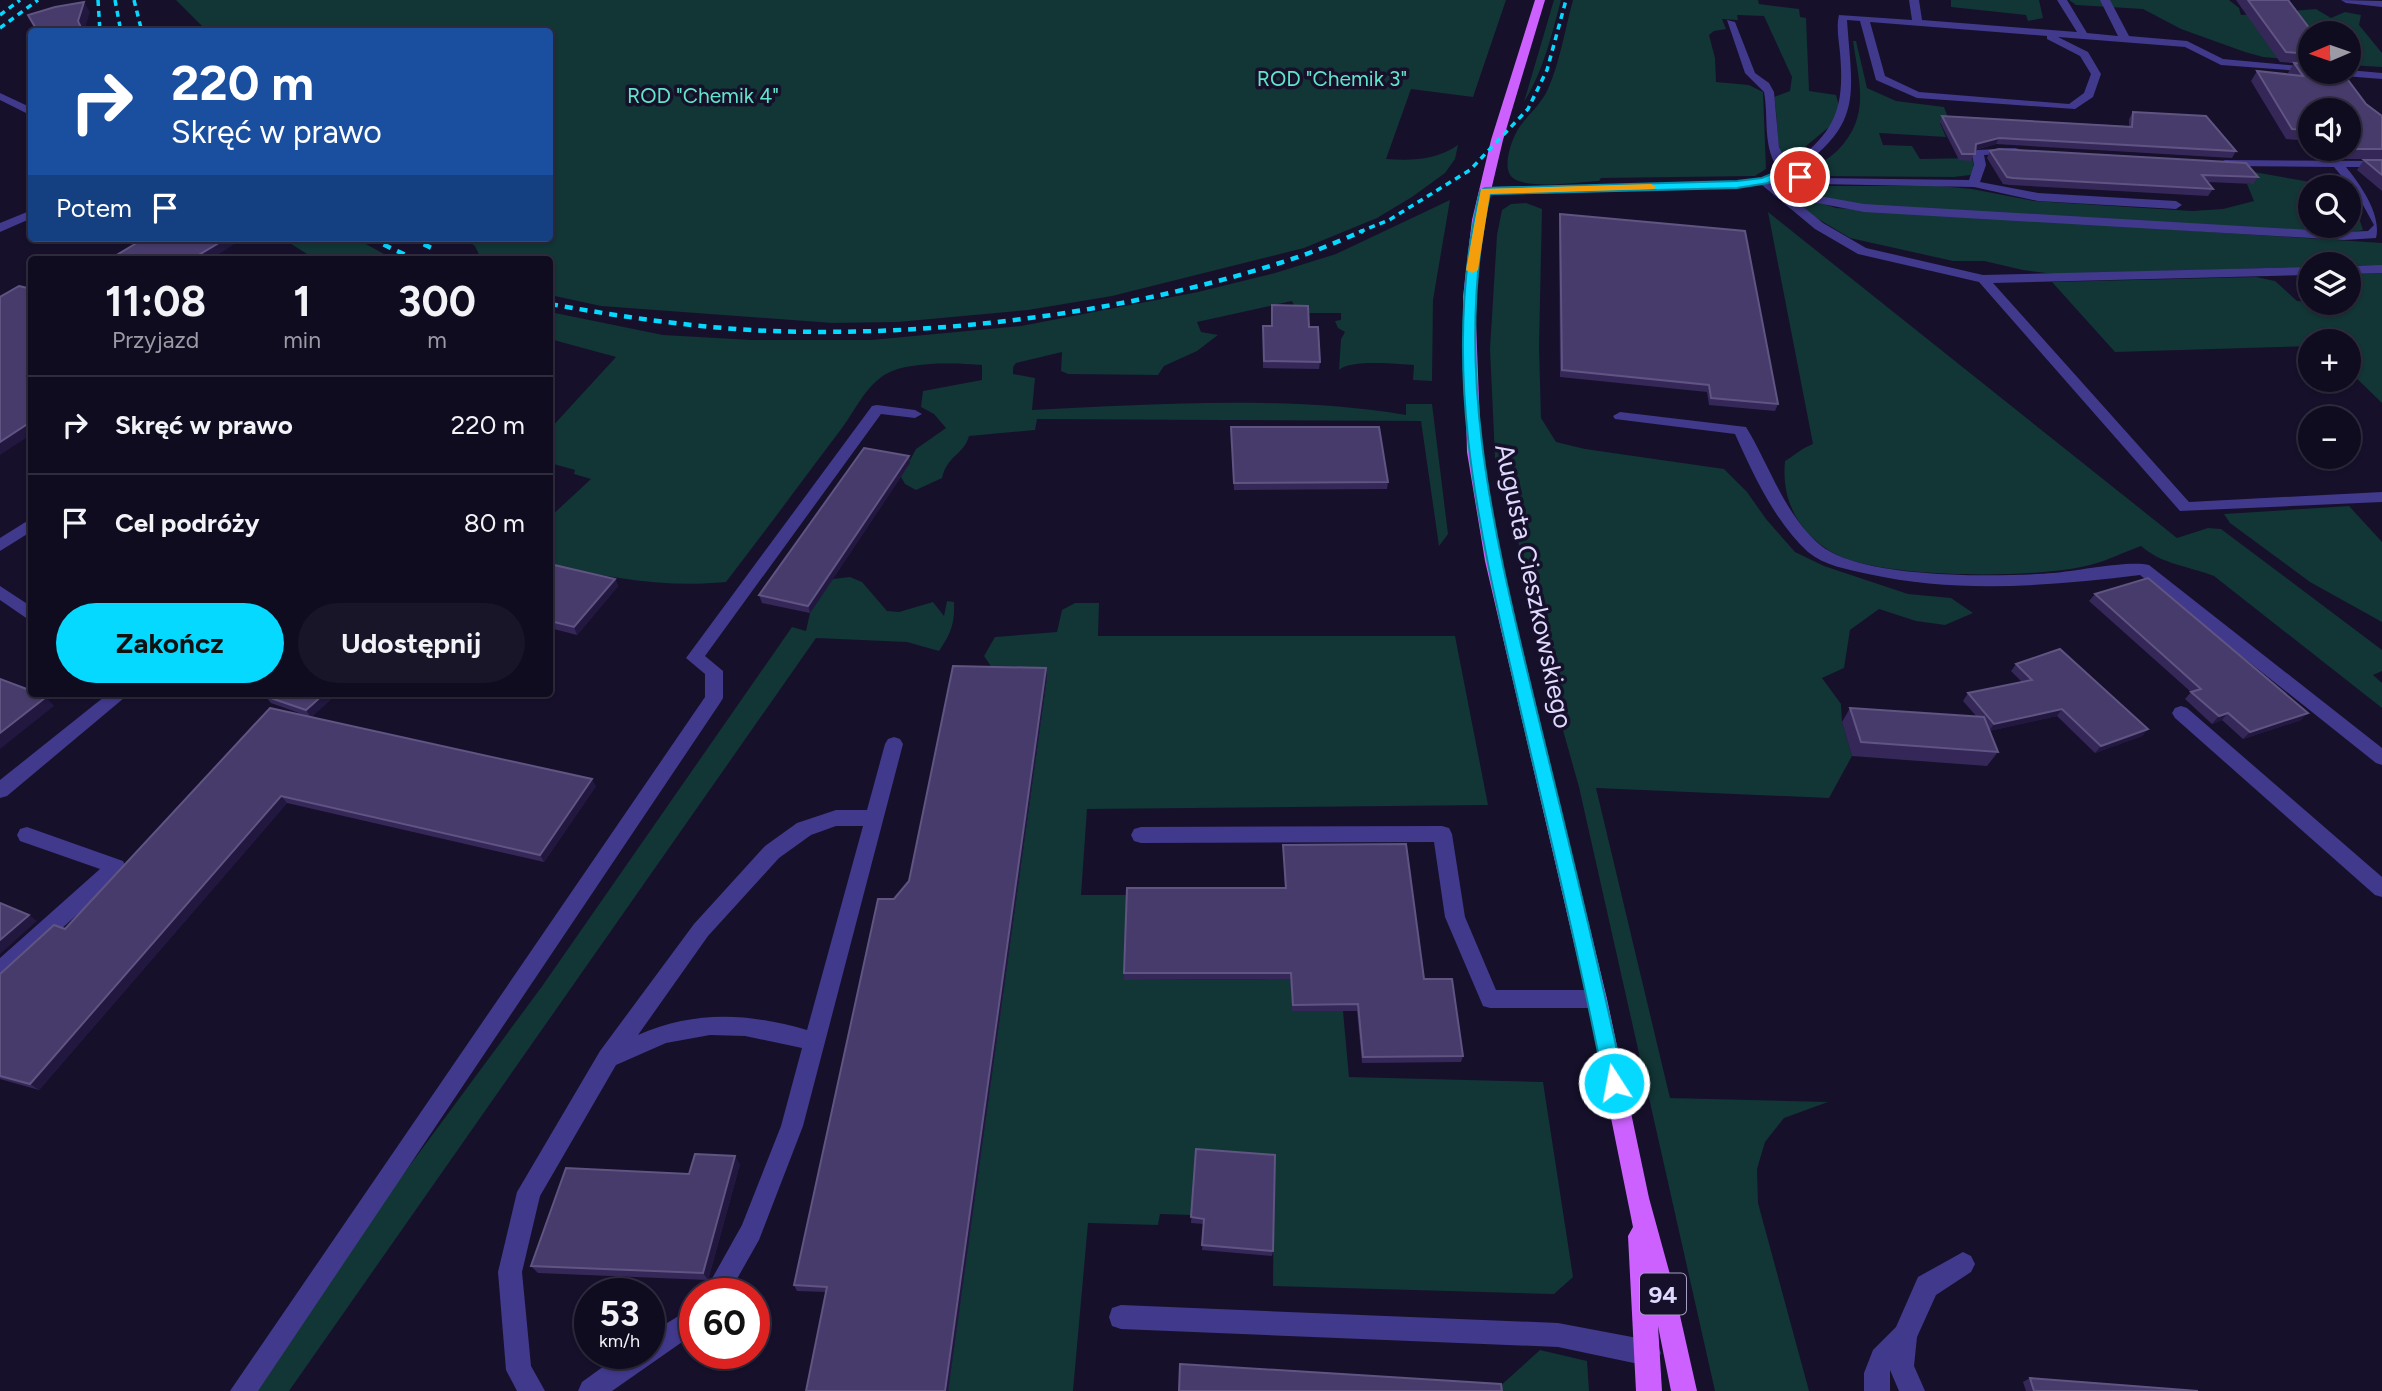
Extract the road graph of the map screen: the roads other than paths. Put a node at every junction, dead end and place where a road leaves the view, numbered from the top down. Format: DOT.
graph roads {
  1 [pos="1540,0"];
  2 [pos="1914,0"];
  3 [pos="2062,0"];
  4 [pos="2105,0"];
  5 [pos="2346,0"];
  6 [pos="2382,4"];
  7 [pos="1864,19"];
  8 [pos="1730,22"];
  9 [pos="1917,23"];
  10 [pos="2038,32"];
  11 [pos="2084,36"];
  12 [pos="2125,39"];
  13 [pos="2298,69"];
  14 [pos="2361,74"];
  15 [pos="2382,76"];
  16 [pos="0,96"];
  17 [pos="28,111"];
  18 [pos="2023,152"];
  19 [pos="2214,162"];
  20 [pos="2382,164"];
  21 [pos="2338,165"];
  22 [pos="1788,170"];
  23 [pos="1767,180"];
  24 [pos="1974,184"];
  25 [pos="1485,191"];
  26 [pos="2176,205"];
  27 [pos="28,216"];
  28 [pos="0,228"];
  29 [pos="2382,269"];
  30 [pos="2361,270"];
  31 [pos="2298,271"];
  32 [pos="1983,279"];
  33 [pos="915,414"];
  34 [pos="1620,416"];
  35 [pos="2382,497"];
  36 [pos="28,526"];
  37 [pos="0,546"];
  38 [pos="0,592"];
  39 [pos="28,613"];
  40 [pos="116,697"];
  41 [pos="2181,713"];
  42 [pos="894,744"];
  43 [pos="2382,758"];
  44 [pos="0,791"];
  45 [pos="875,818"];
  46 [pos="27,835"];
  47 [pos="1141,835"];
  48 [pos="2382,889"];
  49 [pos="0,971"];
  50 [pos="1597,999"];
  51 [pos="814,1042"];
  52 [pos="608,1058"];
  53 [pos="1636,1190"];
  54 [pos="1963,1264"];
  55 [pos="725,1278"];
  56 [pos="1121,1317"];
  57 [pos="1905,1336"];
  58 [pos="1647,1353"];
  59 [pos="621,1369"];
  60 [pos="243,1391"];
  61 [pos="531,1391"];
  62 [pos="591,1391"];
  63 [pos="1649,1391"];
  64 [pos="1684,1391"];
  65 [pos="1877,1391"];
  66 [pos="1912,1391"];
  1 -- 25 [label="main road, Augusta Cieszkowskiego / 94"];
  2 -- 9 [label="lane"];
  3 -- 11 [label="lane"];
  4 -- 12 [label="lane"];
  5 -- 6 [label="lane"];
  7 -- 9 [label="lane"];
  7 -- 10 [label="lane"];
  7 -- 22 [label="lane"];
  8 -- 22 [label="lane"];
  9 -- 10 [label="lane"];
  10 -- 11 [label="lane"];
  11 -- 12 [label="lane"];
  12 -- 13 [label="lane"];
  14 -- 15 [label="lane"];
  16 -- 17 [label="lane"];
  18 -- 24 [label="lane"];
  19 -- 21 [label="lane"];
  20 -- 21 [label="lane"];
  21 -- 23 [label="lane"];
  22 -- 23 [label="lane"];
  22 -- 24 [label="lane"];
  23 -- 25 [label="lane"];
  23 -- 32 [label="lane"];
  24 -- 26 [label="lane"];
  25 -- 50 [label="main road, Augusta Cieszkowskiego / 94"];
  27 -- 28 [label="lane"];
  29 -- 30 [label="lane"];
  31 -- 32 [label="lane"];
  32 -- 35 [label="lane"];
  33 -- 60 [label="lane"];
  34 -- 43 [label="lane"];
  36 -- 37 [label="lane"];
  38 -- 39 [label="lane"];
  40 -- 44 [label="lane"];
  41 -- 48 [label="lane"];
  42 -- 45 [label="lane"];
  45 -- 51 [label="lane"];
  45 -- 52 [label="lane"];
  46 -- 49 [label="lane"];
  47 -- 50 [label="lane"];
  50 -- 53 [label="main road, Augusta Cieszkowskiego / 94"];
  51 -- 52 [label="lane"];
  51 -- 55 [label="lane"];
  52 -- 61 [label="lane"];
  53 -- 58 [label="main road, Augusta Cieszkowskiego / 94"];
  53 -- 64 [label="main road, Augusta Cieszkowskiego / 94"];
  54 -- 57 [label="lane"];
  56 -- 58 [label="lane"];
  57 -- 65 [label="lane"];
  57 -- 66 [label="lane"];
  58 -- 63 [label="main road, Augusta Cieszkowskiego / 94"];
  59 -- 62 [label="lane"];
}
